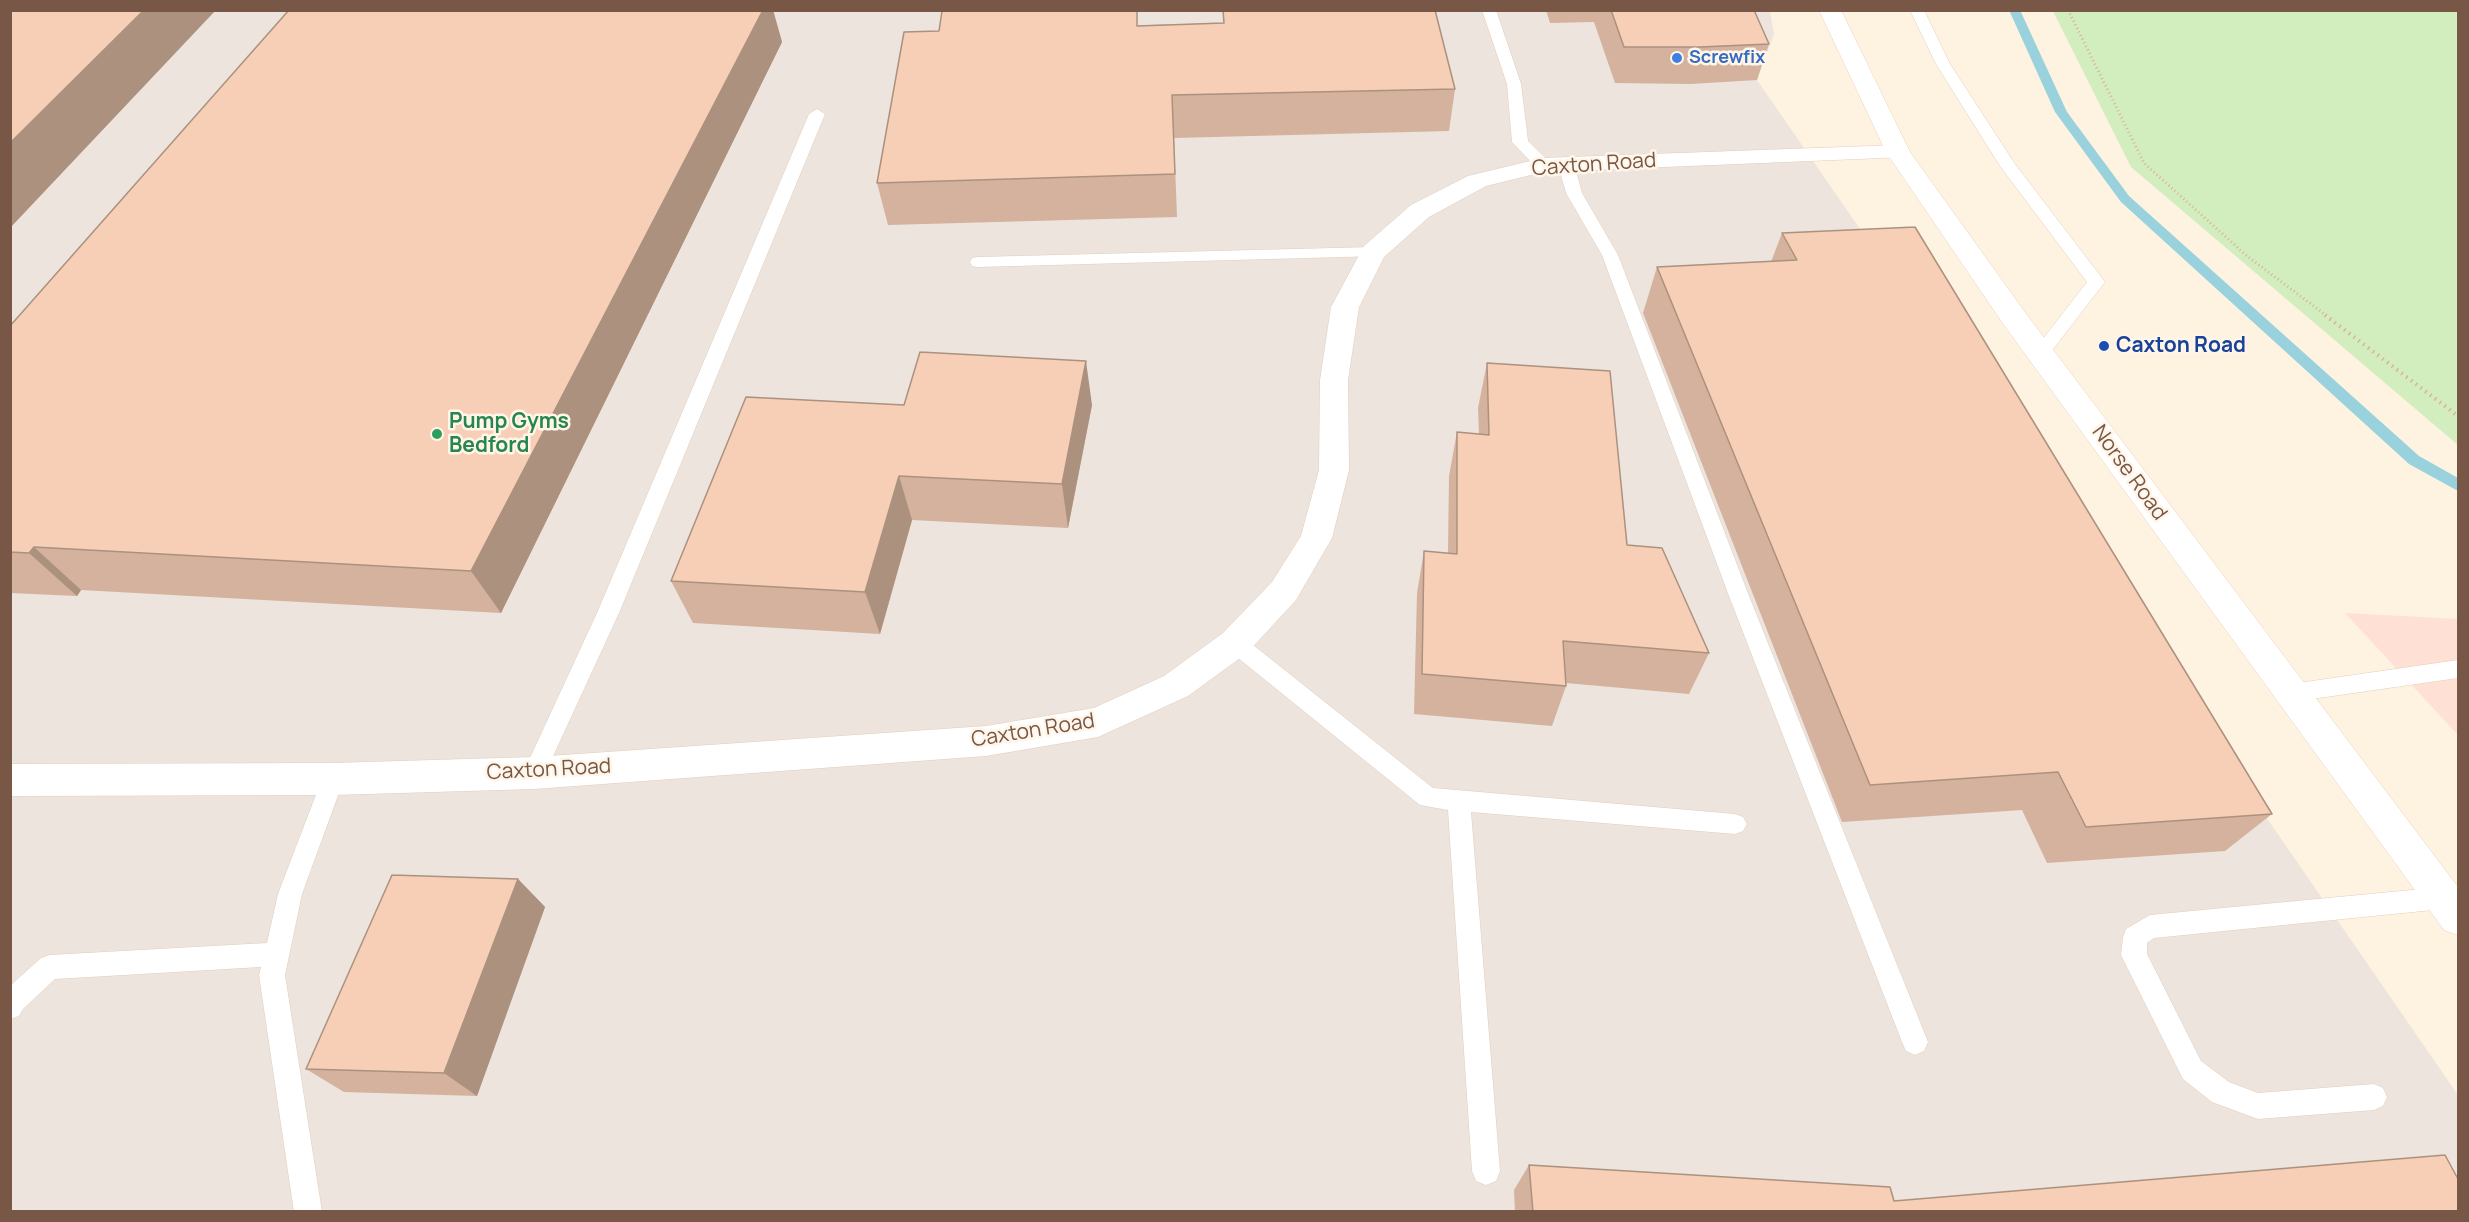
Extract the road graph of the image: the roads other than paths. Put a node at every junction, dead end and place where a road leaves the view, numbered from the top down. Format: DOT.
graph roads {
  1 [pos="1489,10"];
  2 [pos="1830,10"];
  3 [pos="1917,10"];
  4 [pos="817,114"];
  5 [pos="1898,153"];
  6 [pos="1554,165"];
  7 [pos="1373,252"];
  8 [pos="978,262"];
  9 [pos="2041,353"];
  10 [pos="1235,643"];
  11 [pos="2458,669"];
  12 [pos="2291,693"];
  13 [pos="534,773"];
  14 [pos="333,779"];
  15 [pos="10,780"];
  16 [pos="1459,801"];
  17 [pos="1735,824"];
  18 [pos="2451,907"];
  19 [pos="277,954"];
  20 [pos="10,1007"];
  21 [pos="1915,1042"];
  22 [pos="2374,1097"];
  23 [pos="1486,1171"];
  24 [pos="308,1212"];
  1 -- 6 [label="lane"];
  2 -- 5 [label="street, Norse Road"];
  3 -- 9 [label="lane"];
  4 -- 13 [label="lane"];
  5 -- 6 [label="street, Caxton Road"];
  5 -- 9 [label="street, Norse Road"];
  6 -- 7 [label="street, Caxton Road"];
  6 -- 21 [label="lane"];
  7 -- 8 [label="lane"];
  7 -- 10 [label="street, Caxton Road"];
  9 -- 12 [label="street, Norse Road"];
  10 -- 13 [label="street, Caxton Road"];
  10 -- 16 [label="lane"];
  11 -- 12 [label="lane"];
  12 -- 18 [label="street, Norse Road"];
  13 -- 14 [label="street, Caxton Road"];
  14 -- 15 [label="street, Caxton Road"];
  14 -- 19 [label="lane"];
  16 -- 17 [label="lane"];
  16 -- 23 [label="lane"];
  18 -- 22 [label="lane"];
  19 -- 20 [label="lane"];
  19 -- 24 [label="lane"];
}
